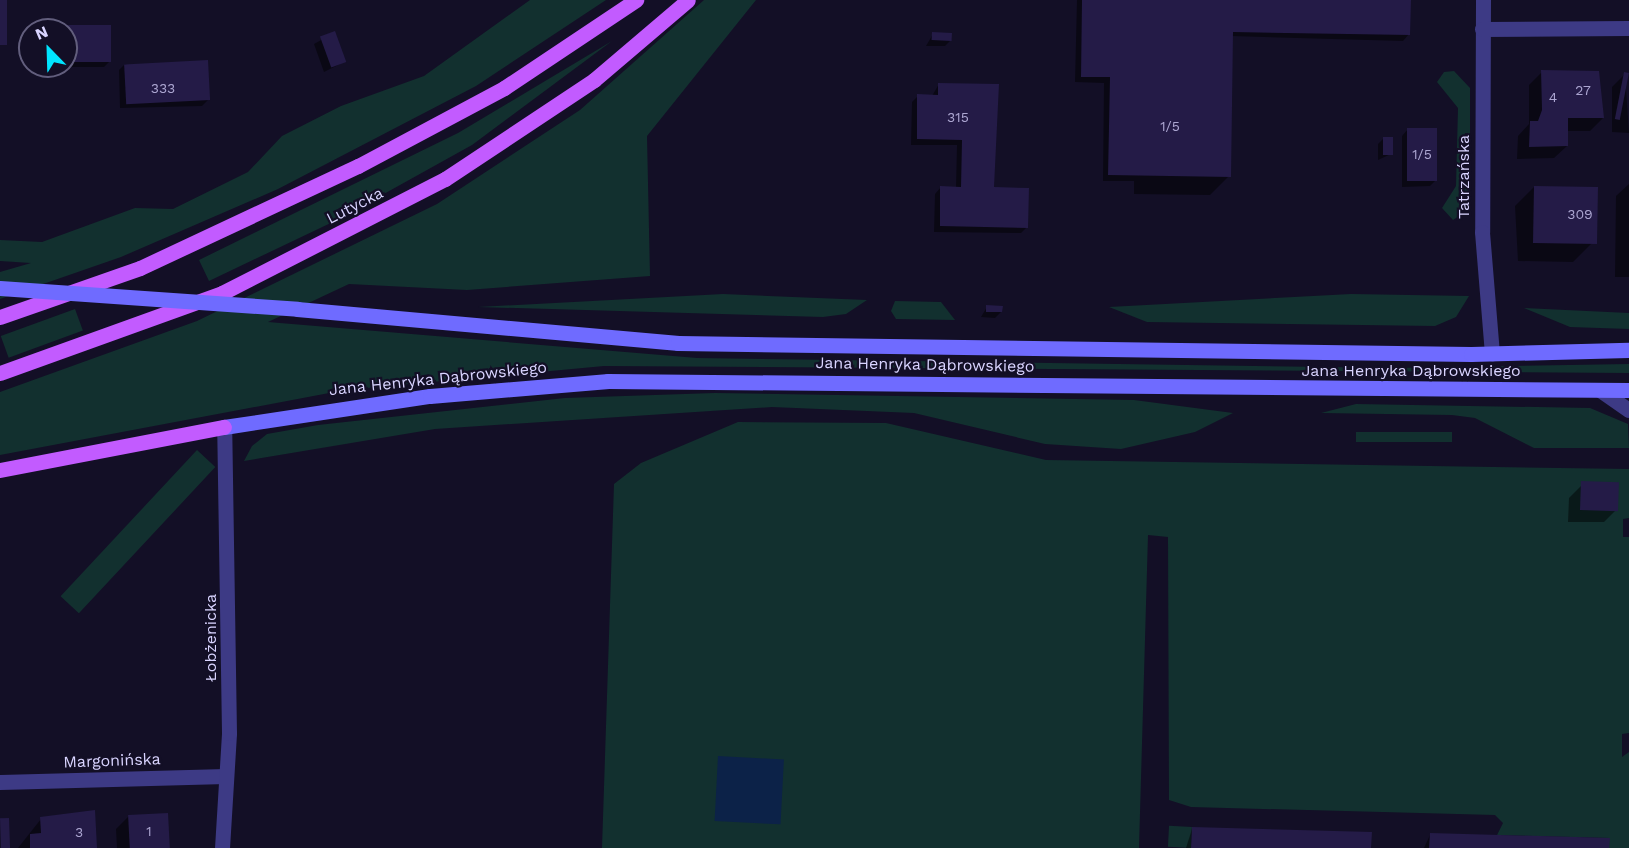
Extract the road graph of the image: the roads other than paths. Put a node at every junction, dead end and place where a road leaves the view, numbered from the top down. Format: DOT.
graph roads {
  1 [pos="636,0"];
  2 [pos="688,0"];
  3 [pos="1483,0"];
  4 [pos="1629,28"];
  5 [pos="1482,29"];
  6 [pos="0,288"];
  7 [pos="0,317"];
  8 [pos="1629,344"];
  9 [pos="1629,350"];
  10 [pos="1607,351"];
  11 [pos="1492,354"];
  12 [pos="0,374"];
  13 [pos="1600,390"];
  14 [pos="1629,390"];
  15 [pos="1629,410"];
  16 [pos="224,427"];
  17 [pos="0,470"];
  18 [pos="226,776"];
  19 [pos="0,782"];
  20 [pos="222,848"];
  1 -- 7 [label="main road, Lutycka"];
  2 -- 12 [label="main road, Lutycka"];
  3 -- 5 [label="street, Tatrzańska"];
  4 -- 5 [label="street"];
  5 -- 11 [label="street, Tatrzańska"];
  6 -- 11 [label="main road, Jana Henryka Dąbrowskiego, bridge"];
  8 -- 10 [label="street, Jana Henryka Dąbrowskiego"];
  9 -- 10 [label="main road, Jana Henryka Dąbrowskiego"];
  10 -- 11 [label="main road, Jana Henryka Dąbrowskiego"];
  13 -- 14 [label="main road, Jana Henryka Dąbrowskiego"];
  13 -- 15 [label="street"];
  13 -- 16 [label="main road, Jana Henryka Dąbrowskiego"];
  16 -- 17 [label="main road"];
  16 -- 18 [label="street, Łobżenicka"];
  18 -- 19 [label="street, Margonińska"];
  18 -- 20 [label="street, Łobżenicka"];
}
